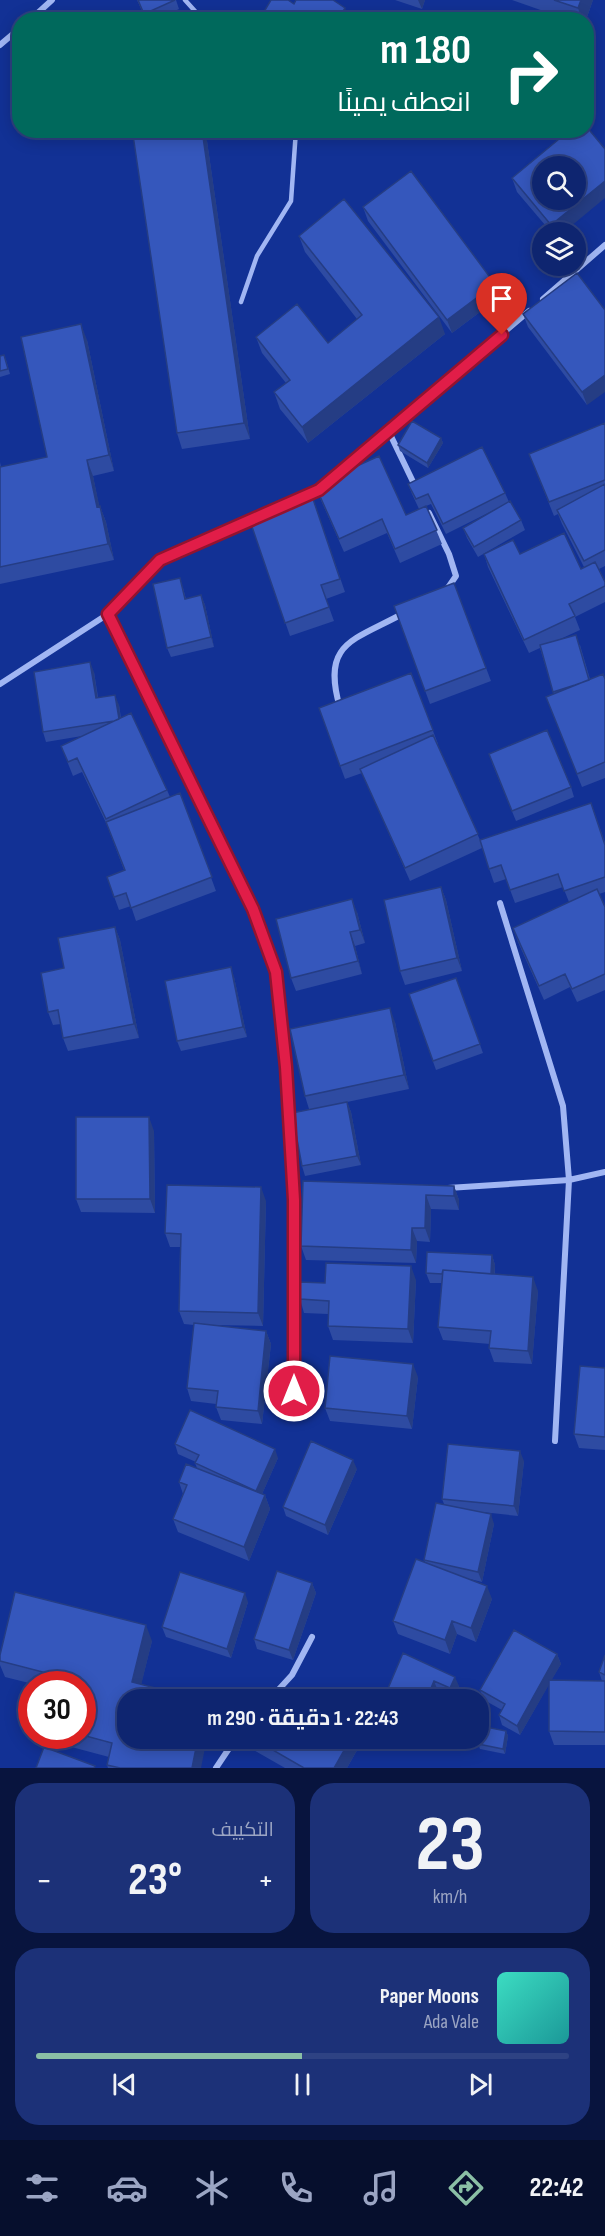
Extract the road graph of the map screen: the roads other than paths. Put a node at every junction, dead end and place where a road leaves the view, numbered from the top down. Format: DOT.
graph roads {
  1 [pos="52,0"];
  2 [pos="185,0"];
  3 [pos="39,12"];
  4 [pos="196,12"];
  5 [pos="12,35"];
  6 [pos="0,45"];
  7 [pos="295,138"];
  8 [pos="605,245"];
  9 [pos="241,302"];
  10 [pos="388,432"];
  11 [pos="419,493"];
  12 [pos="424,503"];
  13 [pos="440,593"];
  14 [pos="409,610"];
  15 [pos="108,614"];
  16 [pos="0,684"];
  17 [pos="343,720"];
  18 [pos="500,903"];
  19 [pos="605,1172"];
  20 [pos="569,1180"];
  21 [pos="443,1189"];
  22 [pos="305,1199"];
  23 [pos="294,1200"];
  24 [pos="294,1391"];
  25 [pos="555,1441"];
  26 [pos="312,1637"];
  27 [pos="279,1689"];
  28 [pos="229,1749"];
  29 [pos="216,1768"];
  1 -- 3 [label="street"];
  2 -- 4 [label="lane"];
  5 -- 6 [label="street"];
  7 -- 9 [label="lane"];
  8 -- 10 [label="street"];
  10 -- 11 [label="street"];
  10 -- 15 [label="street"];
  12 -- 13 [label="street"];
  14 -- 17 [label="street"];
  15 -- 16 [label="street"];
  15 -- 23 [label="street"];
  18 -- 20 [label="street"];
  19 -- 20 [label="street"];
  20 -- 21 [label="street"];
  20 -- 25 [label="street"];
  22 -- 23 [label="street"];
  23 -- 24 [label="street"];
  26 -- 27 [label="street"];
  28 -- 29 [label="street"];
}
